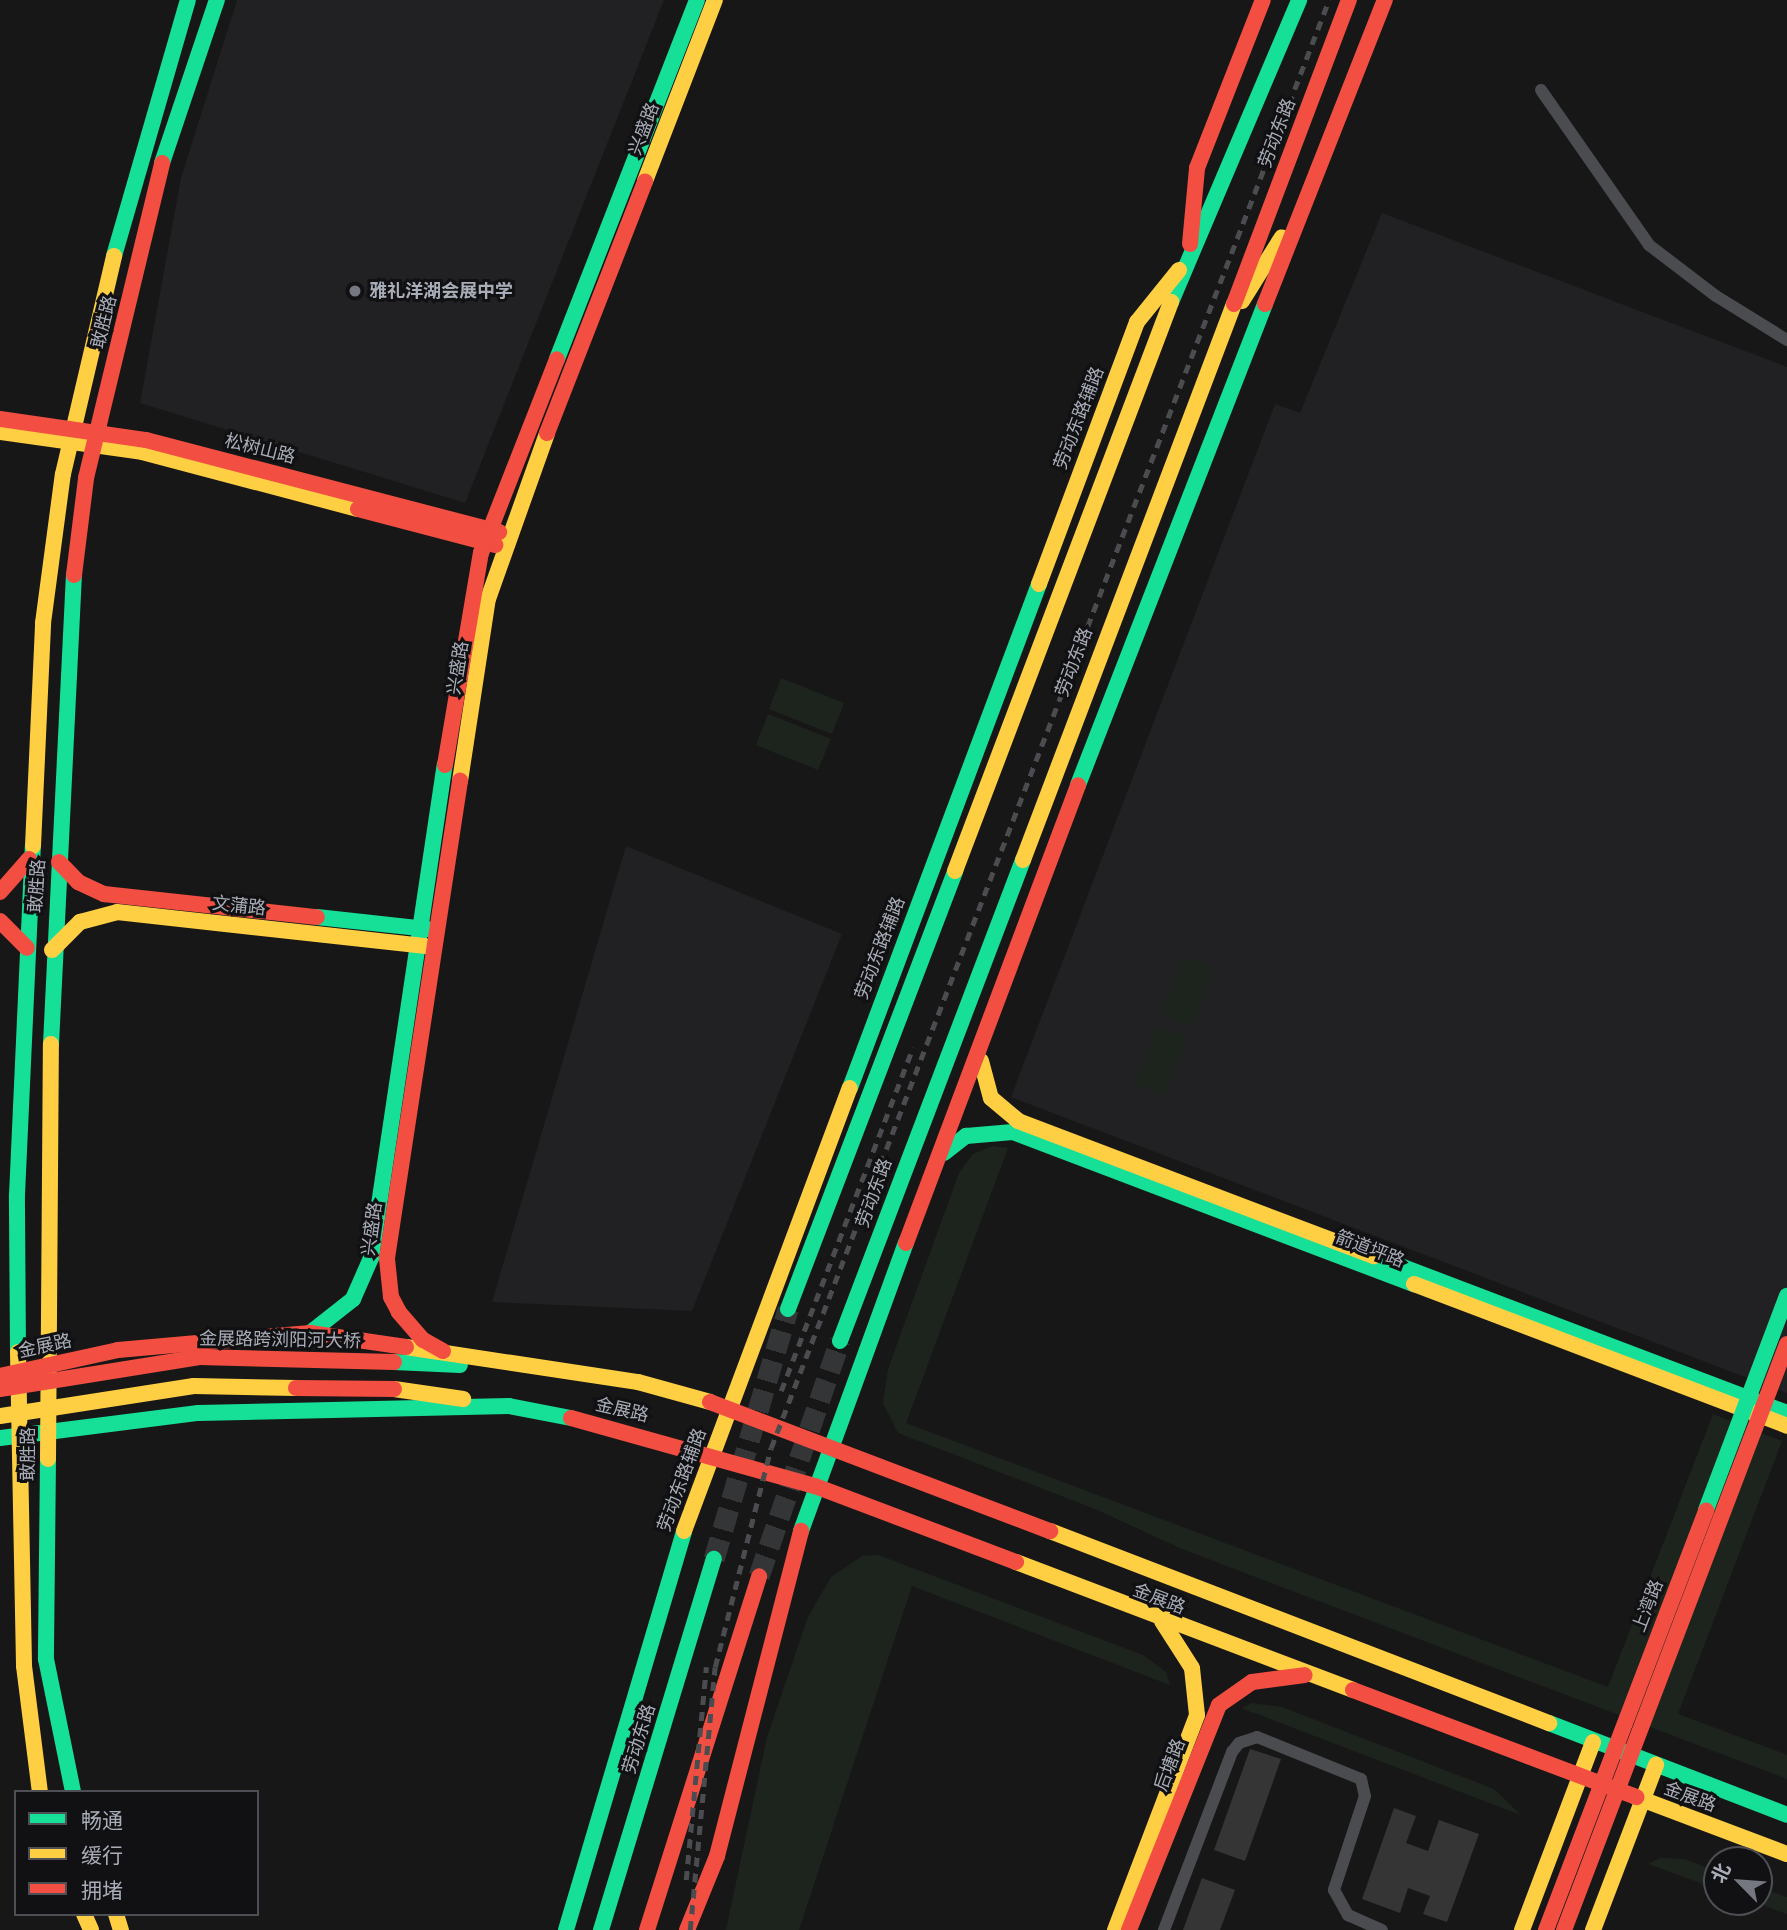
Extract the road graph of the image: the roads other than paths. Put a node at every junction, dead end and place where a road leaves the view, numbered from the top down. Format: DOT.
graph roads {
  1 [pos="217,0"];
  2 [pos="697,0"];
  3 [pos="715,0"];
  4 [pos="1263,0"];
  5 [pos="1299,0"];
  6 [pos="1349,0"];
  7 [pos="1385,0"];
  8 [pos="185,3"];
  9 [pos="1541,90"];
  10 [pos="1299,209"];
  11 [pos="1188,259"];
  12 [pos="1787,340"];
  13 [pos="1216,342"];
  14 [pos="0,419"];
  15 [pos="0,432"];
  16 [pos="73,434"];
  17 [pos="96,437"];
  18 [pos="487,536"];
  19 [pos="505,541"];
  20 [pos="30,857"];
  21 [pos="59,862"];
  22 [pos="0,892"];
  23 [pos="0,920"];
  24 [pos="420,929"];
  25 [pos="437,930"];
  26 [pos="418,945"];
  27 [pos="435,947"];
  28 [pos="27,948"];
  29 [pos="52,950"];
  30 [pos="981,1053"];
  31 [pos="943,1155"];
  32 [pos="1787,1296"];
  33 [pos="788,1309"];
  34 [pos="310,1333"];
  35 [pos="840,1340"];
  36 [pos="1787,1344"];
  37 [pos="445,1353"];
  38 [pos="394,1362"];
  39 [pos="47,1366"];
  40 [pos="513,1367"];
  41 [pos="20,1371"];
  42 [pos="0,1376"];
  43 [pos="0,1389"];
  44 [pos="509,1406"];
  45 [pos="730,1407"];
  46 [pos="1787,1413"];
  47 [pos="0,1416"];
  48 [pos="1787,1426"];
  49 [pos="47,1432"];
  50 [pos="19,1434"];
  51 [pos="0,1438"];
  52 [pos="831,1445"];
  53 [pos="712,1454"];
  54 [pos="815,1486"];
  55 [pos="714,1559"];
  56 [pos="759,1576"];
  57 [pos="1162,1621"];
  58 [pos="1305,1675"];
  59 [pos="1592,1742"];
  60 [pos="1656,1765"];
  61 [pos="1579,1777"];
  62 [pos="40,1790"];
  63 [pos="73,1790"];
  64 [pos="1643,1800"];
  65 [pos="1787,1815"];
  66 [pos="1787,1854"];
  67 [pos="566,1930"];
  68 [pos="601,1930"];
  69 [pos="647,1930"];
  70 [pos="687,1930"];
  71 [pos="1115,1930"];
  72 [pos="1129,1930"];
  73 [pos="1164,1930"];
  74 [pos="1382,1930"];
  75 [pos="1522,1930"];
  76 [pos="1546,1930"];
  77 [pos="1564,1930"];
  78 [pos="1593,1930"];
  1 -- 17 [label="main road, 敢胜路"];
  2 -- 18 [label="main road, 兴盛路"];
  3 -- 19 [label="main road, 兴盛路"];
  4 -- 11 [label="main road"];
  5 -- 11 [label="main road, 劳动东路"];
  6 -- 13 [label="main road, 劳动东路"];
  7 -- 10 [label="main road"];
  8 -- 16 [label="main road, 敢胜路"];
  9 -- 12 [label="street"];
  10 -- 13 [label="main road"];
  10 -- 30 [label="main road"];
  11 -- 33 [label="main road, 劳动东路"];
  11 -- 45 [label="main road, 劳动东路辅路"];
  13 -- 35 [label="main road, 劳动东路"];
  14 -- 16 [label="main road, 松树山路"];
  15 -- 16 [label="main road, 松树山路"];
  16 -- 17 [label="main road, 松树山路"];
  16 -- 20 [label="main road, 敢胜路"];
  17 -- 18 [label="main road, 松树山路"];
  17 -- 21 [label="main road, 敢胜路"];
  18 -- 19 [label="main road, 松树山路"];
  18 -- 24 [label="main road, 兴盛路"];
  19 -- 25 [label="main road, 兴盛路"];
  20 -- 22 [label="main road"];
  20 -- 28 [label="main road, 敢胜路"];
  21 -- 24 [label="main road, 文蒲路"];
  21 -- 29 [label="main road, 敢胜路"];
  23 -- 28 [label="main road"];
  24 -- 25 [label="main road, 文蒲路"];
  24 -- 26 [label="main road, 兴盛路"];
  25 -- 27 [label="main road, 兴盛路"];
  26 -- 27 [label="main road, 文蒲路"];
  26 -- 29 [label="main road, 文蒲路"];
  26 -- 34 [label="main road, 兴盛路"];
  27 -- 37 [label="main road, 兴盛路"];
  28 -- 41 [label="main road, 敢胜路"];
  29 -- 39 [label="main road, 敢胜路"];
  30 -- 31 [label="main road"];
  30 -- 46 [label="main road, 箭道坪路"];
  31 -- 48 [label="main road, 箭道坪路"];
  31 -- 52 [label="main road"];
  32 -- 76 [label="main road, 上湾路, bridge"];
  34 -- 37 [label="main road, 金展路"];
  34 -- 39 [label="main road, 金展路"];
  36 -- 77 [label="main road, 上湾路, bridge"];
  37 -- 40 [label="main road, 金展路"];
  38 -- 40 [label="main road, 金展路"];
  38 -- 43 [label="main road, 金展路跨浏阳河大桥, bridge"];
  39 -- 41 [label="main road, 金展路"];
  39 -- 49 [label="main road, 敢胜路"];
  40 -- 45 [label="main road, 金展路"];
  41 -- 42 [label="main road, 金展路"];
  41 -- 50 [label="main road, 敢胜路"];
  44 -- 47 [label="main road, 金展路, bridge"];
  44 -- 49 [label="main road, 金展路"];
  44 -- 53 [label="main road, 金展路"];
  45 -- 52 [label="main road, 金展路"];
  45 -- 53 [label="main road, 劳动东路辅路"];
  49 -- 50 [label="main road, 金展路"];
  49 -- 63 [label="main road, 敢胜路"];
  50 -- 51 [label="main road, 金展路"];
  50 -- 62 [label="main road, 敢胜路"];
  52 -- 54 [label="main road"];
  52 -- 59 [label="main road, 金展路"];
  53 -- 54 [label="main road, 金展路"];
  53 -- 67 [label="main road, 劳动东路辅路"];
  54 -- 57 [label="main road, 金展路"];
  54 -- 70 [label="main road"];
  55 -- 68 [label="main road, 劳动东路"];
  56 -- 69 [label="main road"];
  57 -- 58 [label="main road, 金展路"];
  57 -- 71 [label="main road, 后塘路"];
  58 -- 61 [label="main road, 金展路"];
  58 -- 72 [label="main road, 后塘路"];
  59 -- 60 [label="main road, 金展路"];
  59 -- 61 [label="main road"];
  60 -- 64 [label="main road"];
  60 -- 65 [label="main road, 金展路"];
  61 -- 64 [label="main road, 金展路"];
  61 -- 75 [label="main road"];
  64 -- 66 [label="main road, 金展路"];
  64 -- 78 [label="main road"];
  73 -- 74 [label="street"];
}
